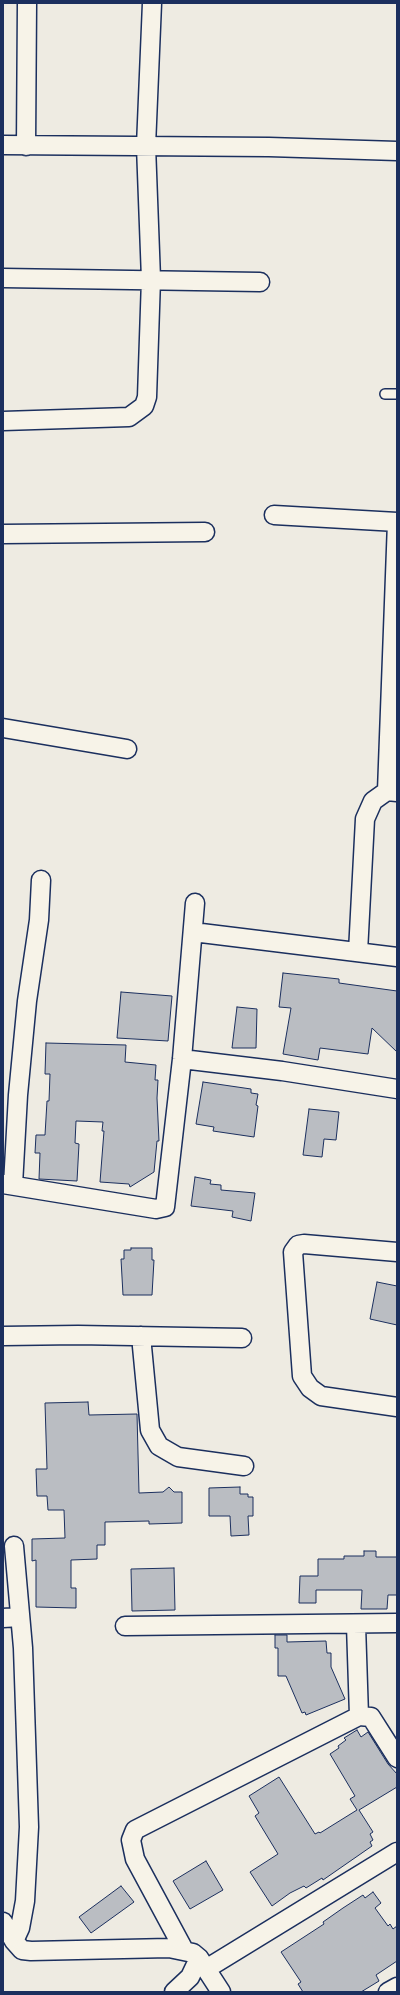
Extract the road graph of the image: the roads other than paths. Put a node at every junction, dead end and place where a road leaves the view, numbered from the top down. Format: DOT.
graph roads {
  1 [pos="27,3"];
  2 [pos="152,3"];
  3 [pos="3,145"];
  4 [pos="26,146"];
  5 [pos="146,146"];
  6 [pos="397,151"];
  7 [pos="3,278"];
  8 [pos="151,279"];
  9 [pos="260,282"];
  10 [pos="385,394"];
  11 [pos="397,394"];
  12 [pos="3,421"];
  13 [pos="274,515"];
  14 [pos="397,522"];
  15 [pos="206,532"];
  16 [pos="3,534"];
  17 [pos="3,728"];
  18 [pos="127,748"];
  19 [pos="392,791"];
  20 [pos="42,880"];
  21 [pos="195,903"];
  22 [pos="192,932"];
  23 [pos="358,952"];
  24 [pos="397,957"];
  25 [pos="182,1059"];
  26 [pos="397,1089"];
  27 [pos="8,1185"];
  28 [pos="397,1252"];
  29 [pos="3,1336"];
  30 [pos="141,1336"];
  31 [pos="242,1338"];
  32 [pos="397,1407"];
  33 [pos="244,1466"];
  34 [pos="14,1546"];
  35 [pos="11,1617"];
  36 [pos="397,1623"];
  37 [pos="356,1625"];
  38 [pos="125,1626"];
  39 [pos="359,1716"];
  40 [pos="397,1758"];
  41 [pos="397,1852"];
  42 [pos="3,1922"];
  43 [pos="14,1941"];
  44 [pos="196,1959"];
  45 [pos="397,1987"];
  46 [pos="174,1992"];
  47 [pos="221,1992"];
  48 [pos="388,1992"];
  1 -- 4 [label="street"];
  2 -- 5 [label="street"];
  3 -- 4 [label="street"];
  4 -- 5 [label="street"];
  5 -- 6 [label="street"];
  5 -- 8 [label="street"];
  7 -- 8 [label="street"];
  8 -- 9 [label="street"];
  8 -- 12 [label="street"];
  10 -- 11 [label="lane"];
  13 -- 14 [label="street"];
  14 -- 19 [label="street"];
  15 -- 16 [label="street"];
  17 -- 18 [label="street"];
  19 -- 23 [label="street"];
  20 -- 27 [label="street"];
  21 -- 22 [label="street"];
  22 -- 23 [label="street"];
  22 -- 25 [label="street"];
  23 -- 24 [label="street"];
  25 -- 26 [label="street"];
  25 -- 27 [label="street"];
  28 -- 32 [label="street"];
  29 -- 30 [label="street"];
  30 -- 31 [label="street"];
  30 -- 33 [label="street"];
  34 -- 35 [label="street"];
  35 -- 43 [label="street"];
  36 -- 37 [label="street"];
  37 -- 38 [label="street"];
  37 -- 39 [label="street"];
  39 -- 40 [label="street"];
  39 -- 44 [label="street"];
  41 -- 44 [label="street"];
  42 -- 43 [label="street"];
  43 -- 44 [label="street"];
  44 -- 46 [label="street"];
  44 -- 47 [label="street"];
  45 -- 48 [label="street"];
}
